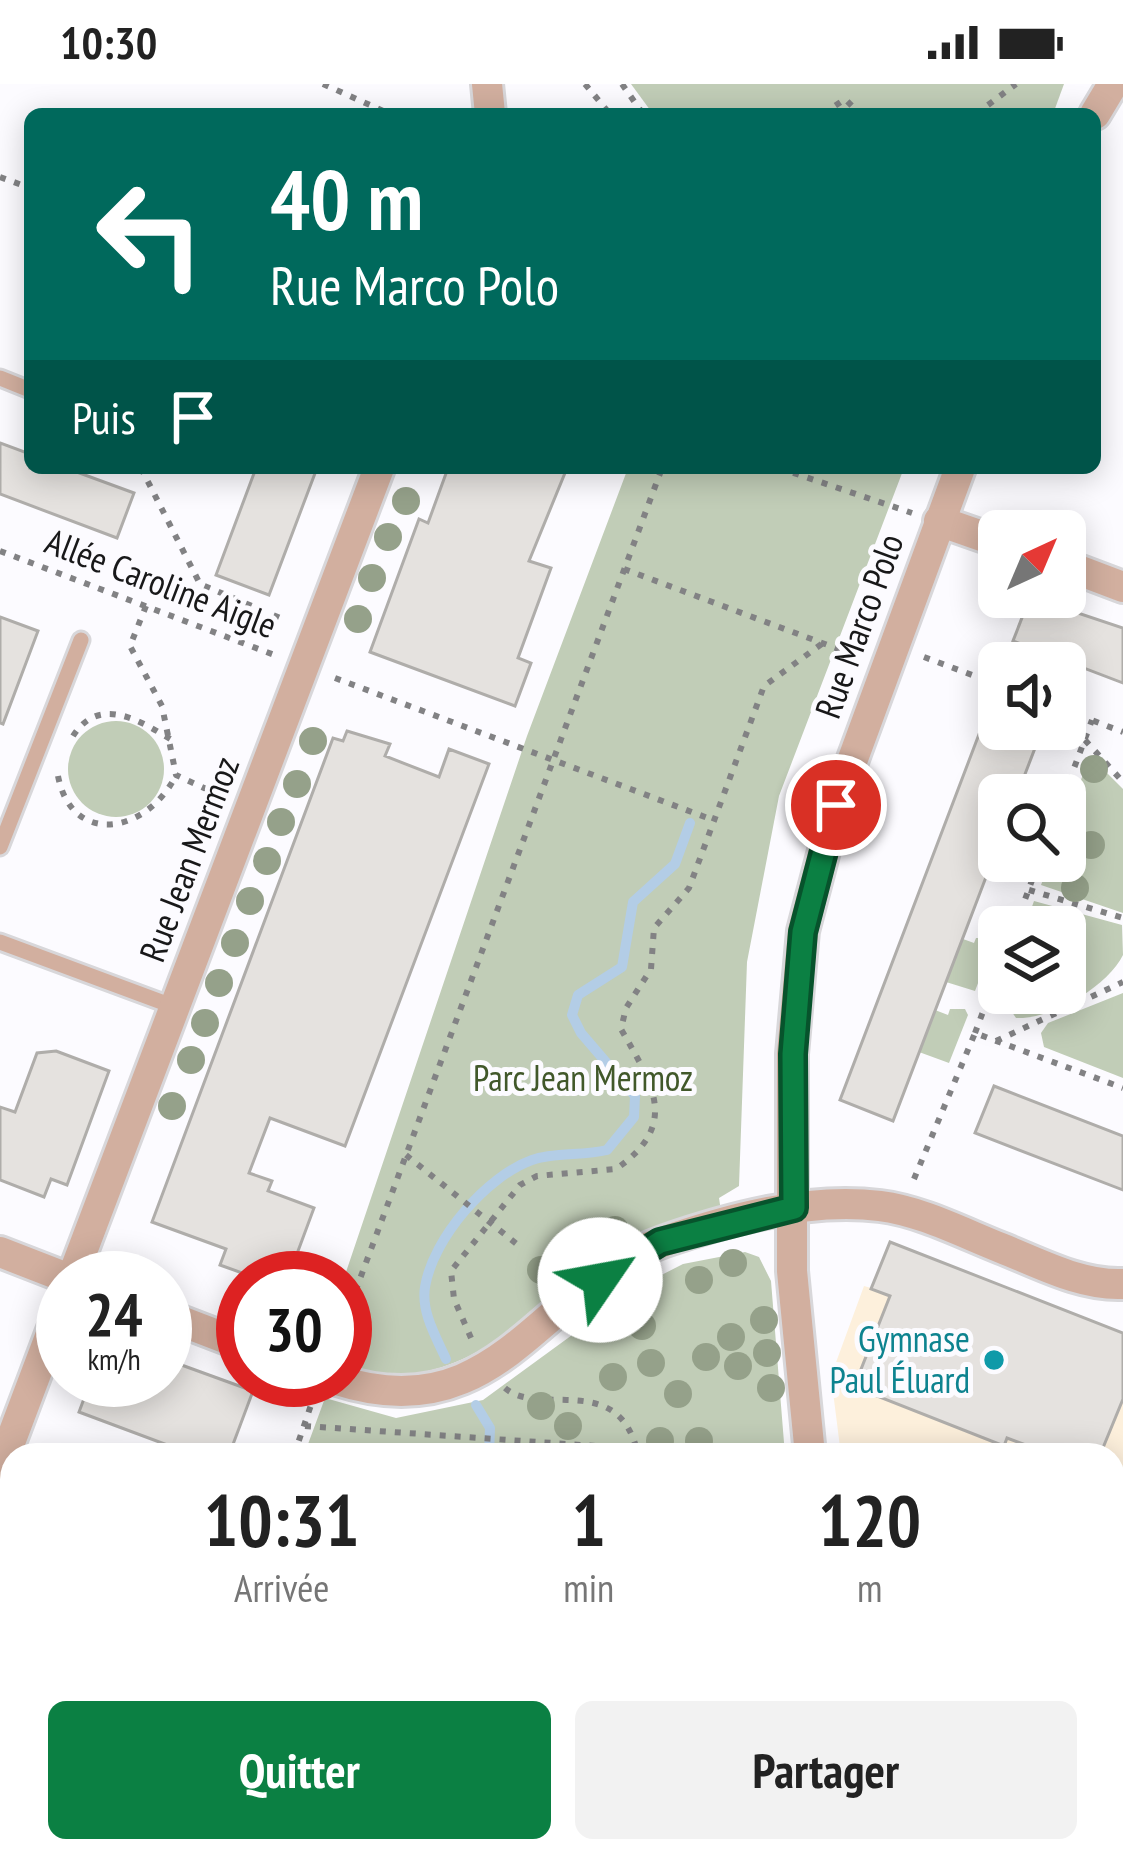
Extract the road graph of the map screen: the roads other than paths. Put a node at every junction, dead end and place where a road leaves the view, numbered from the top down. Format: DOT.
graph roads {
  1 [pos="377,474"];
  2 [pos="958,474"];
  3 [pos="939,521"];
  4 [pos="978,535"];
  5 [pos="1086,574"];
  6 [pos="1123,587"];
  7 [pos="81,640"];
  8 [pos="0,847"];
  9 [pos="0,942"];
  10 [pos="175,1007"];
  11 [pos="794,1208"];
  12 [pos="80,1251"];
  13 [pos="0,1252"];
  14 [pos="36,1265"];
  15 [pos="1123,1284"];
  16 [pos="36,1374"];
  17 [pos="372,1393"];
  18 [pos="10,1443"];
  19 [pos="809,1443"];
  1 -- 10 [label="street, Rue Jean Mermoz"];
  2 -- 3 [label="street, Rue Marco Polo"];
  3 -- 4 [label="street"];
  3 -- 11 [label="street, Rue Marco Polo"];
  5 -- 6 [label="street"];
  7 -- 8 [label="lane"];
  9 -- 10 [label="lane"];
  10 -- 12 [label="street, Rue Jean Mermoz"];
  11 -- 15 [label="street"];
  11 -- 17 [label="street"];
  11 -- 19 [label="street, Rue Marco Polo"];
  13 -- 14 [label="street"];
  16 -- 18 [label="street"];
}
